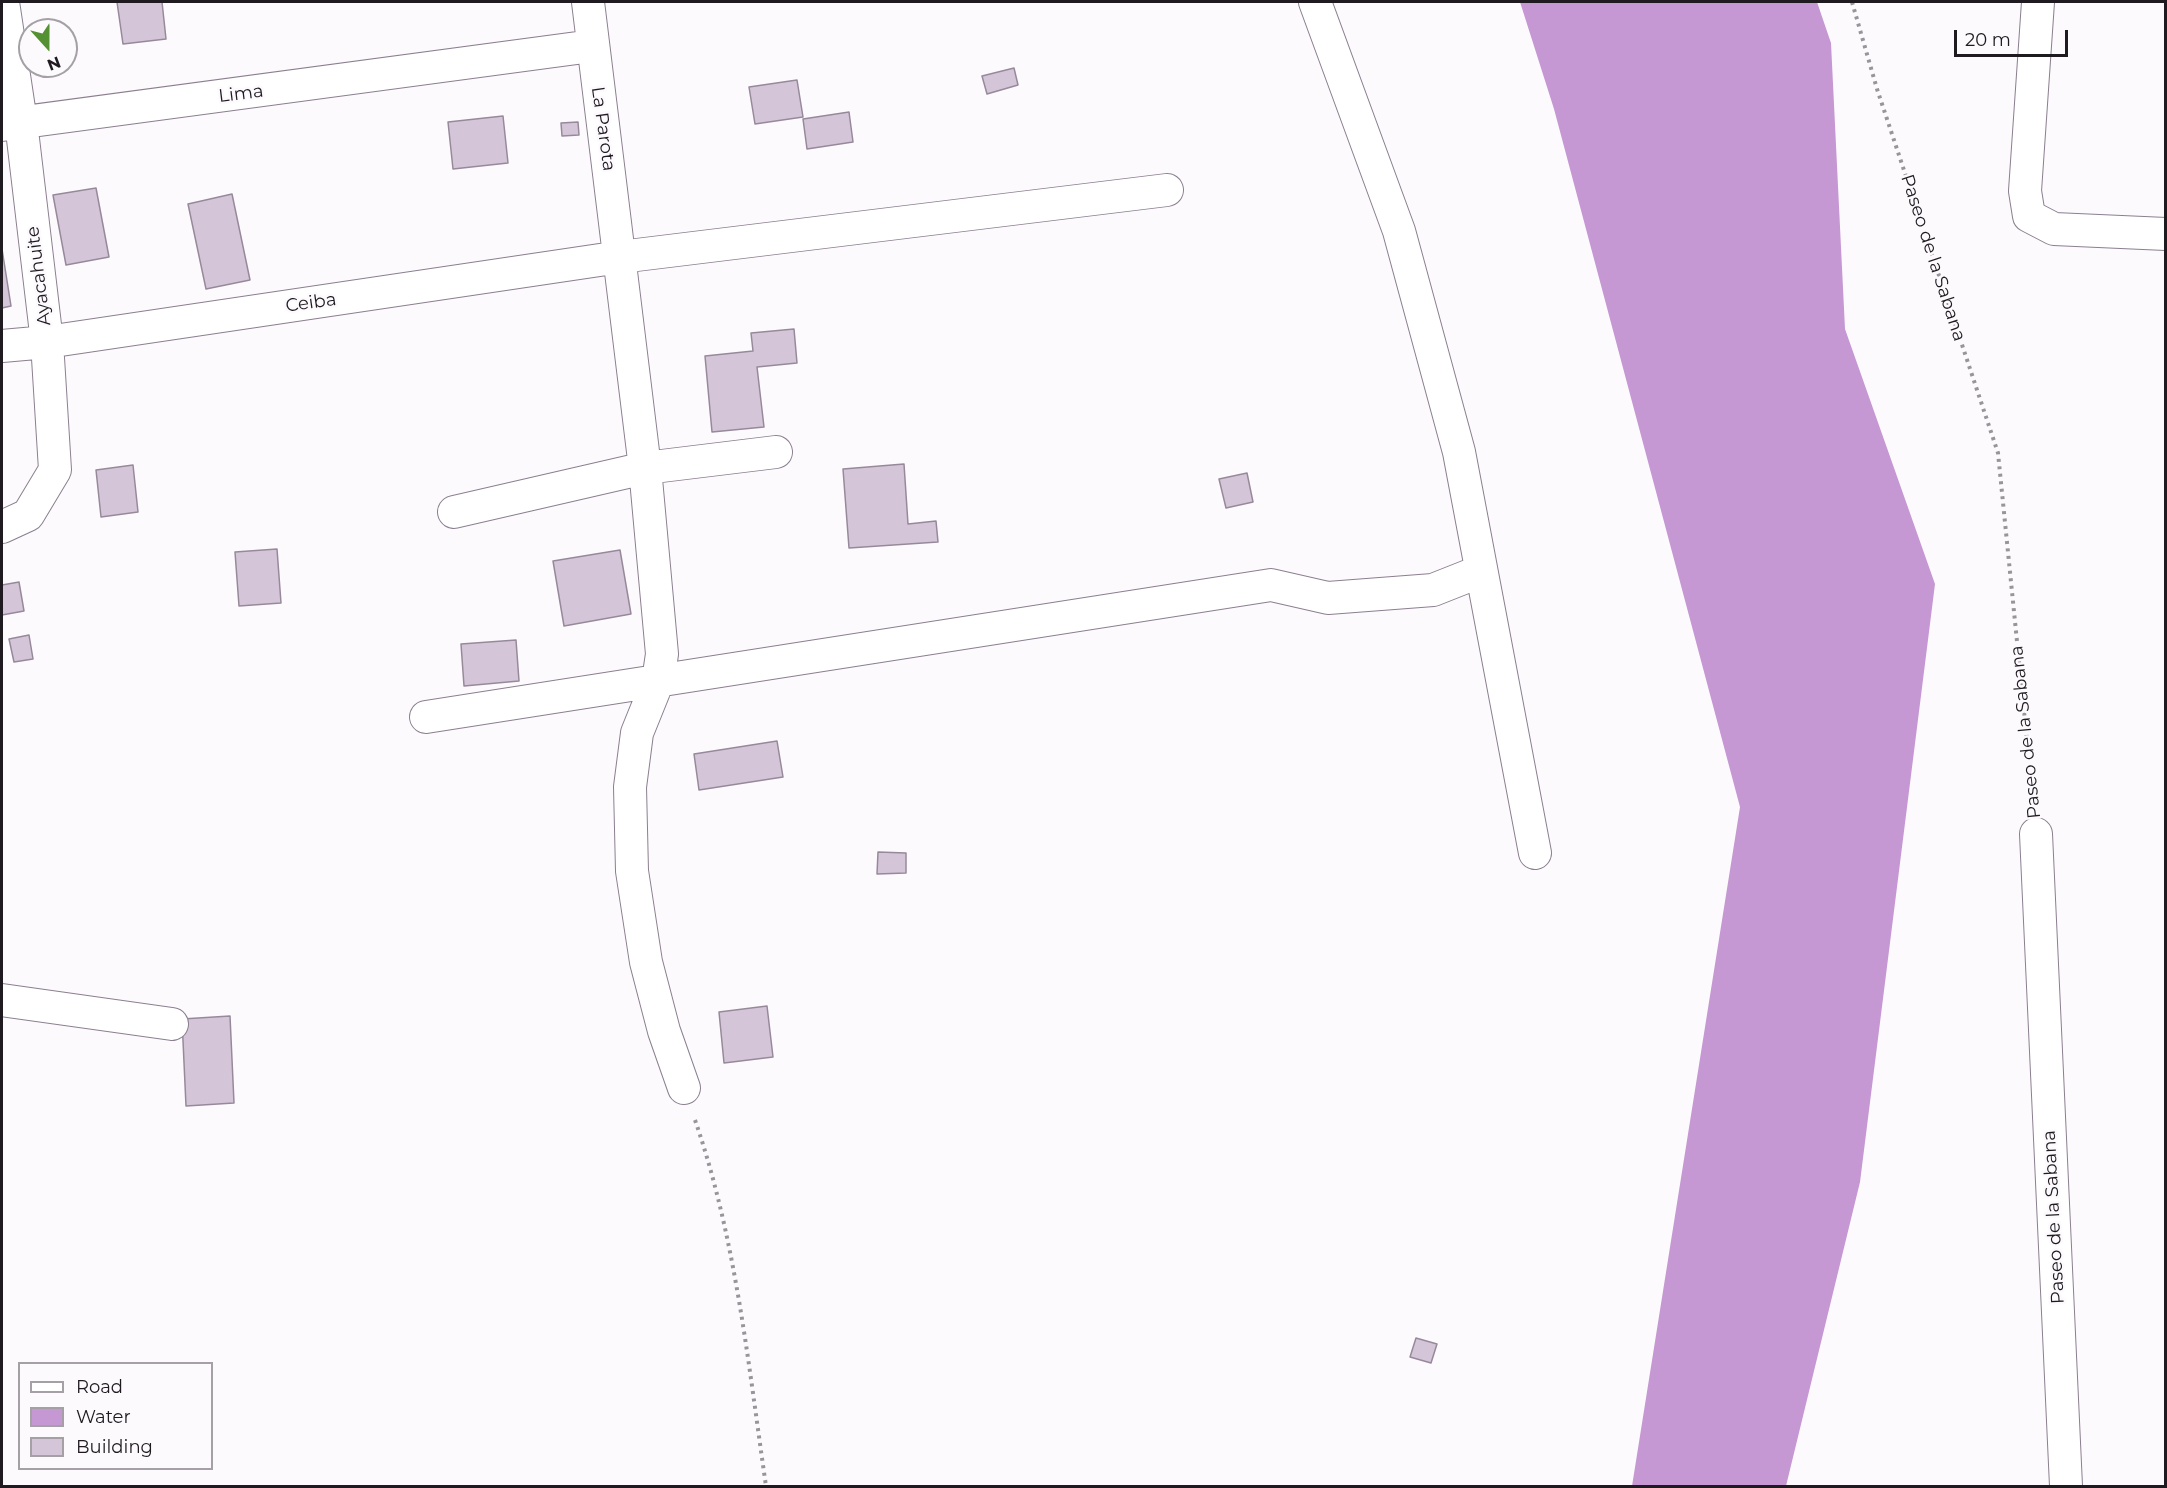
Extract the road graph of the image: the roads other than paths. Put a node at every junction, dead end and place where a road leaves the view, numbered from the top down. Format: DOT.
graph roads {
  1 [pos="3,2"];
  2 [pos="588,2"];
  3 [pos="1316,2"];
  4 [pos="2038,2"];
  5 [pos="592,46"];
  6 [pos="11,124"];
  7 [pos="1167,190"];
  8 [pos="2166,234"];
  9 [pos="620,257"];
  10 [pos="47,342"];
  11 [pos="2,345"];
  12 [pos="776,452"];
  13 [pos="645,468"];
  14 [pos="454,512"];
  15 [pos="2,527"];
  16 [pos="1481,571"];
  17 [pos="658,681"];
  18 [pos="426,717"];
  19 [pos="2036,834"];
  20 [pos="1535,853"];
  21 [pos="2,1000"];
  22 [pos="172,1024"];
  23 [pos="684,1088"];
  24 [pos="2066,1486"];
  1 -- 6 [label="street, Ayacahuite"];
  2 -- 5 [label="street, La Parota"];
  3 -- 16 [label="street"];
  4 -- 8 [label="street"];
  5 -- 6 [label="street, Lima"];
  5 -- 9 [label="street, La Parota"];
  6 -- 10 [label="street, Ayacahuite"];
  7 -- 9 [label="street, Ceiba"];
  9 -- 10 [label="street, Ceiba"];
  9 -- 13 [label="street, La Parota"];
  10 -- 11 [label="street, Ceiba"];
  10 -- 15 [label="street, Ayacahuite"];
  12 -- 13 [label="street"];
  13 -- 14 [label="street"];
  13 -- 17 [label="street, La Parota"];
  16 -- 17 [label="street"];
  16 -- 20 [label="street"];
  17 -- 18 [label="street"];
  17 -- 23 [label="street, La Parota"];
  19 -- 24 [label="street, Paseo de la Sabana"];
  21 -- 22 [label="street"];
}
